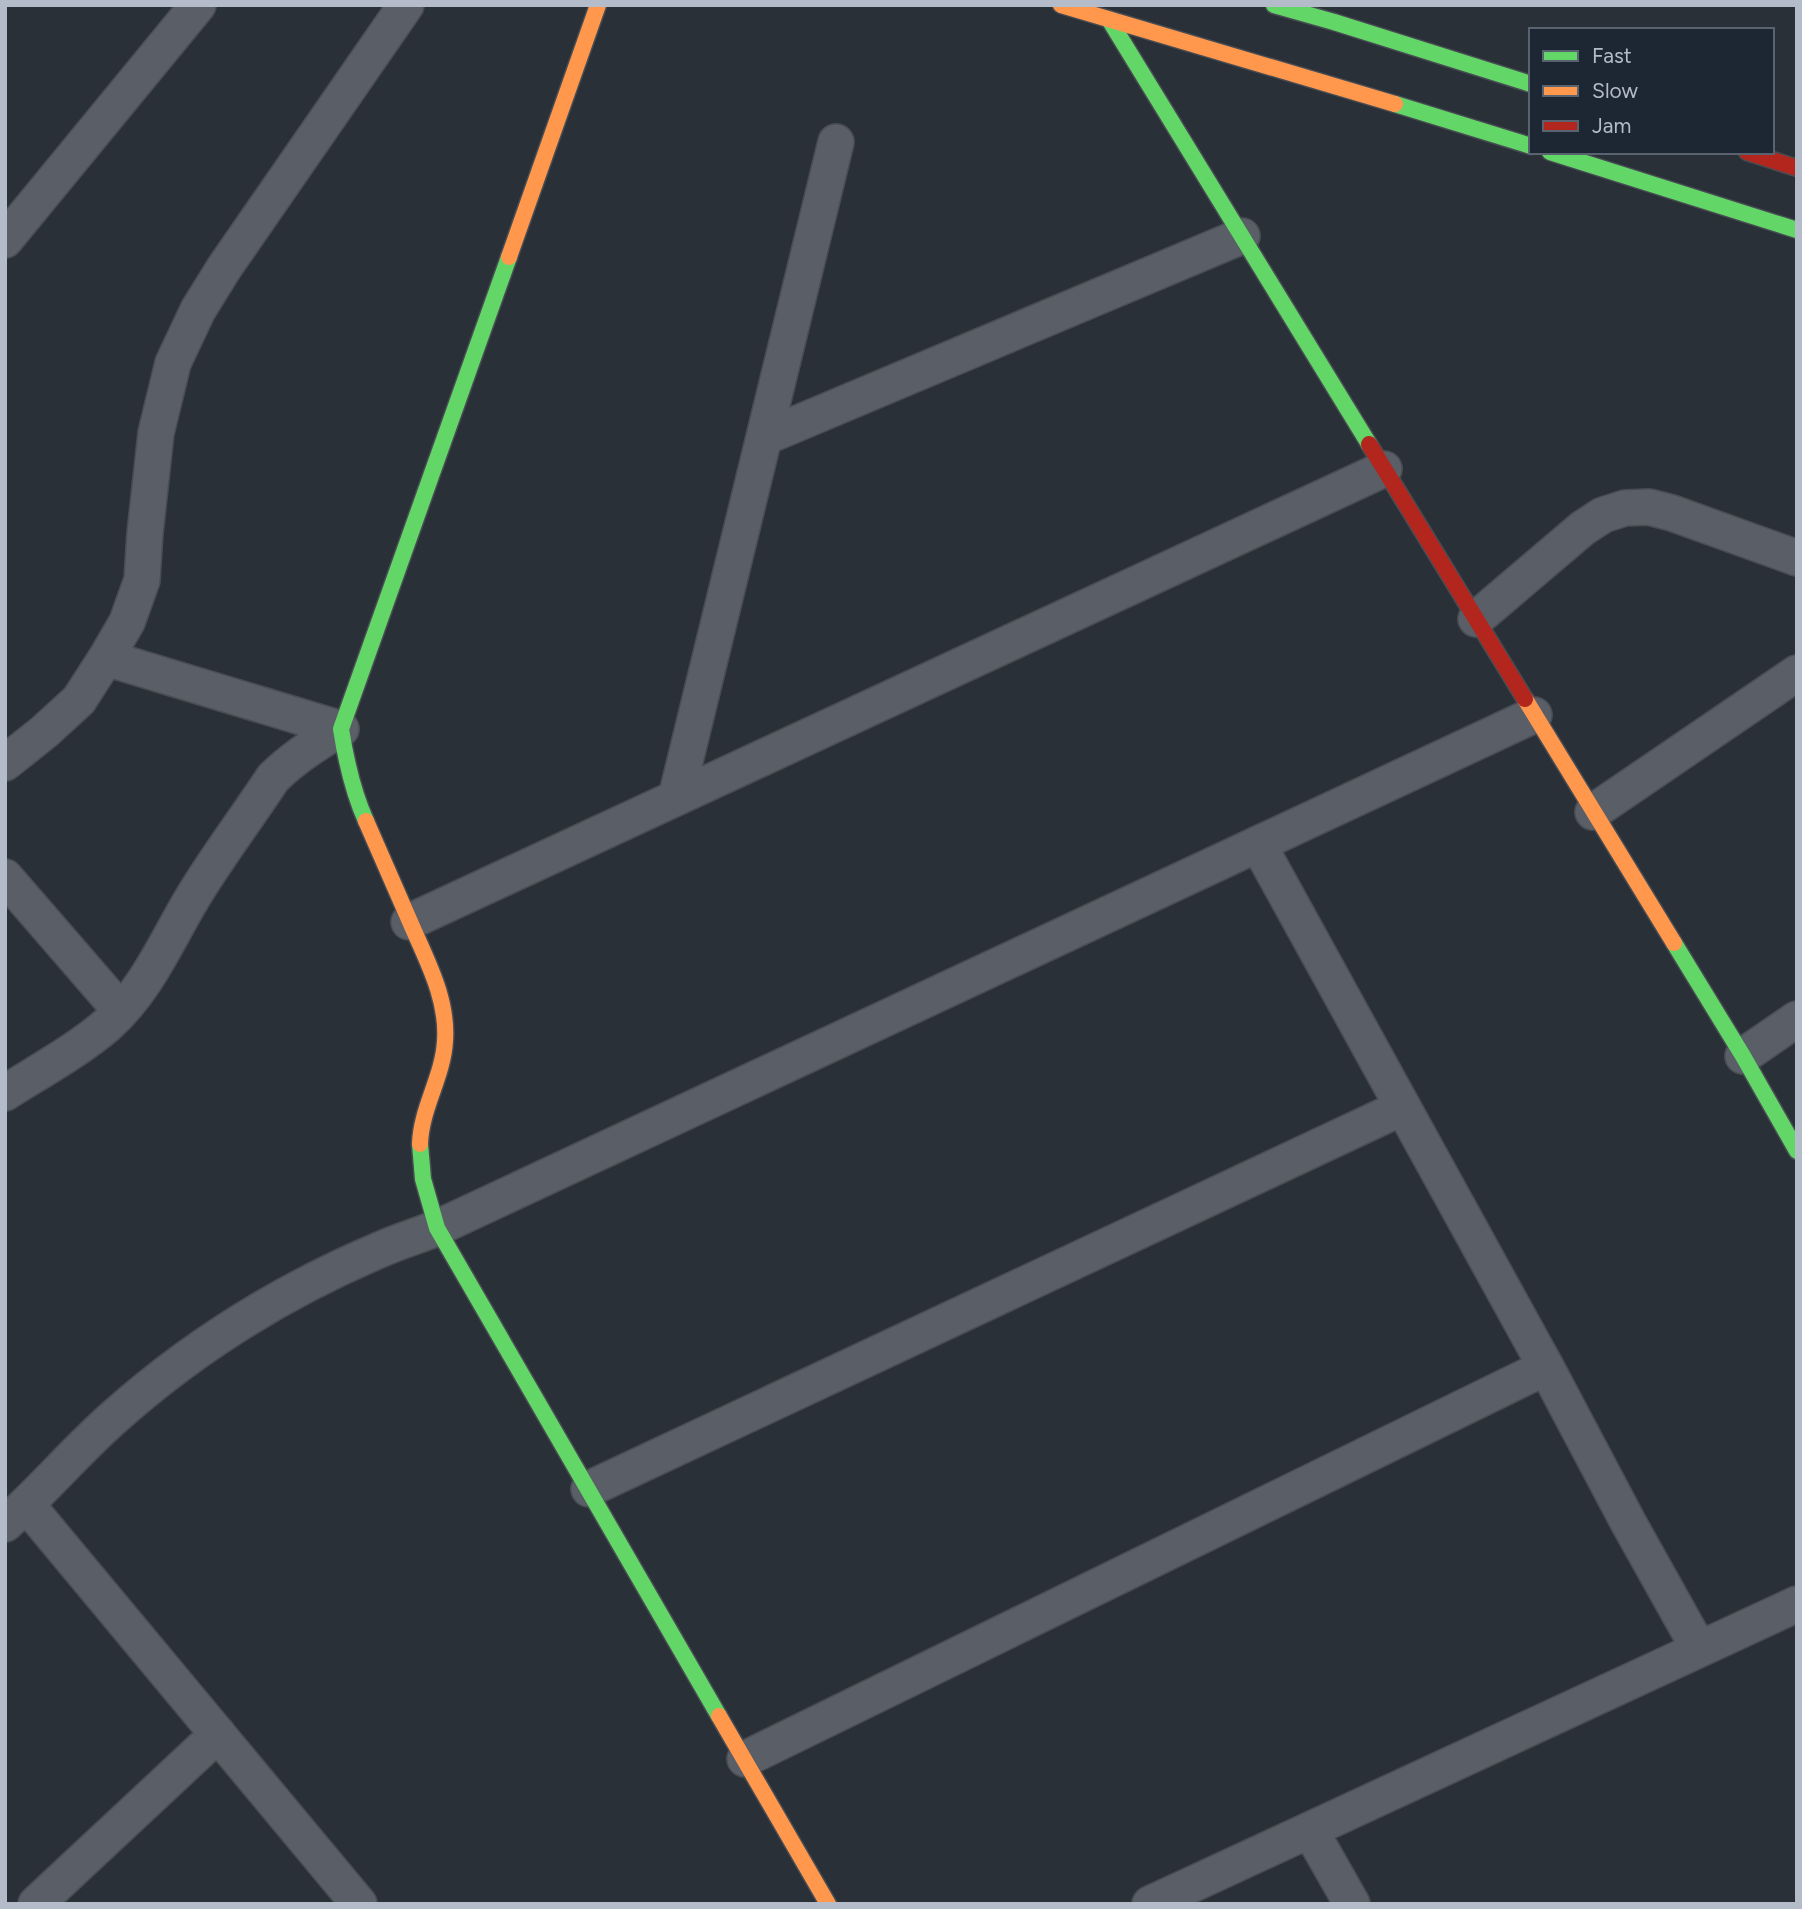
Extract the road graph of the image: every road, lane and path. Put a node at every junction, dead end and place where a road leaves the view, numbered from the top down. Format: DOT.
graph roads {
  1 [pos="198,5"];
  2 [pos="406,5"];
  3 [pos="598,5"];
  4 [pos="1061,5"];
  5 [pos="1282,7"];
  6 [pos="1336,13"];
  7 [pos="1110,21"];
  8 [pos="1529,83"];
  9 [pos="836,142"];
  10 [pos="1529,145"];
  11 [pos="1556,154"];
  12 [pos="1753,154"];
  13 [pos="1797,168"];
  14 [pos="1797,230"];
  15 [pos="1242,236"];
  16 [pos="5,240"];
  17 [pos="765,437"];
  18 [pos="1384,469"];
  19 [pos="1797,558"];
  20 [pos="1476,619"];
  21 [pos="106,658"];
  22 [pos="1797,673"];
  23 [pos="1534,715"];
  24 [pos="341,729"];
  25 [pos="5,763"];
  26 [pos="676,798"];
  27 [pos="1593,811"];
  28 [pos="1258,844"];
  29 [pos="5,877"];
  30 [pos="409,922"];
  31 [pos="121,1011"];
  32 [pos="1797,1018"];
  33 [pos="1743,1056"];
  34 [pos="5,1093"];
  35 [pos="1403,1107"];
  36 [pos="1797,1151"];
  37 [pos="437,1228"];
  38 [pos="1546,1367"];
  39 [pos="589,1489"];
  40 [pos="16,1515"];
  41 [pos="1797,1604"];
  42 [pos="1699,1649"];
  43 [pos="218,1734"];
  44 [pos="745,1759"];
  45 [pos="1310,1830"];
  46 [pos="36,1904"];
  47 [pos="359,1904"];
  48 [pos="828,1904"];
  49 [pos="1150,1904"];
  50 [pos="1352,1904"];
  1 -- 16 [label="street"];
  2 -- 21 [label="street"];
  3 -- 24 [label="street"];
  4 -- 7 [label="street"];
  5 -- 6 [label="street"];
  6 -- 8 [label="street"];
  7 -- 10 [label="street"];
  7 -- 15 [label="street"];
  9 -- 17 [label="street"];
  11 -- 14 [label="street"];
  12 -- 13 [label="street"];
  15 -- 17 [label="street"];
  15 -- 18 [label="street"];
  17 -- 26 [label="street"];
  18 -- 20 [label="street"];
  18 -- 26 [label="street"];
  19 -- 20 [label="street"];
  20 -- 23 [label="street"];
  21 -- 24 [label="street"];
  21 -- 25 [label="street"];
  22 -- 27 [label="street"];
  23 -- 27 [label="street"];
  23 -- 28 [label="street"];
  24 -- 30 [label="street"];
  24 -- 31 [label="street"];
  26 -- 30 [label="street"];
  27 -- 33 [label="street"];
  28 -- 35 [label="street"];
  28 -- 37 [label="street"];
  29 -- 31 [label="street"];
  30 -- 37 [label="street"];
  31 -- 34 [label="street"];
  32 -- 33 [label="street"];
  33 -- 36 [label="street"];
  35 -- 38 [label="street"];
  35 -- 39 [label="street"];
  37 -- 39 [label="street"];
  37 -- 40 [label="street"];
  38 -- 42 [label="street"];
  38 -- 44 [label="street"];
  39 -- 44 [label="street"];
  40 -- 43 [label="street"];
  41 -- 42 [label="street"];
  42 -- 45 [label="street"];
  43 -- 46 [label="street"];
  43 -- 47 [label="street"];
  44 -- 48 [label="street"];
  45 -- 49 [label="street"];
  45 -- 50 [label="street"];
}
